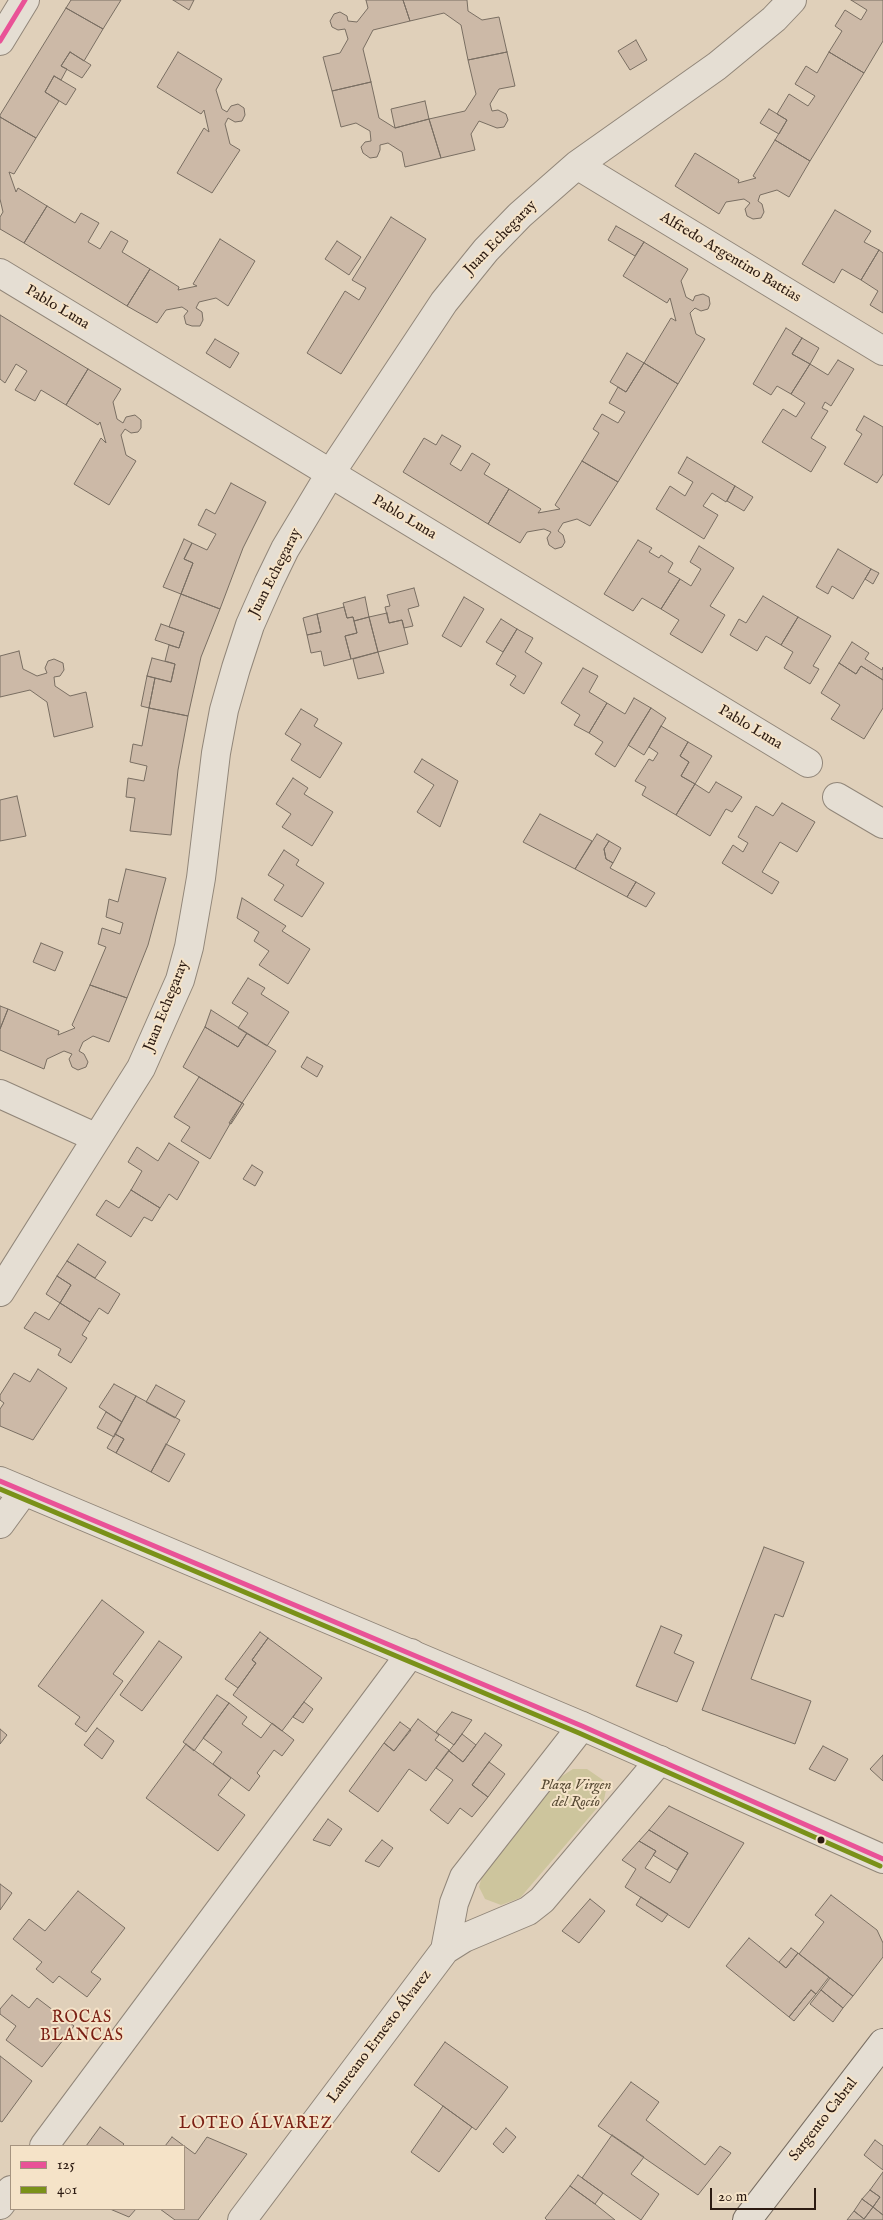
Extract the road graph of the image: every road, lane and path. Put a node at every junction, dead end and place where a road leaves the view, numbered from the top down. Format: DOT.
graph roads {
  1 [pos="25,0"];
  2 [pos="792,0"];
  3 [pos="0,41"];
  4 [pos="577,165"];
  5 [pos="0,274"];
  6 [pos="883,351"];
  7 [pos="330,474"];
  8 [pos="808,763"];
  9 [pos="837,797"];
  10 [pos="883,824"];
  11 [pos="0,1094"];
  12 [pos="97,1138"];
  13 [pos="0,1292"];
  14 [pos="12,1486"];
  15 [pos="0,1524"];
  16 [pos="411,1653"];
  17 [pos="582,1726"];
  18 [pos="660,1760"];
  19 [pos="883,1859"];
  20 [pos="458,1892"];
  21 [pos="498,1923"];
  22 [pos="445,1950"];
  23 [pos="883,2043"];
  24 [pos="45,2145"];
  25 [pos="10,2191"];
  26 [pos="0,2205"];
  27 [pos="242,2220"];
  28 [pos="747,2220"];
  1 -- 3 [label="street"];
  2 -- 4 [label="street, Juan Echegaray"];
  4 -- 6 [label="street, Alfredo Argentino Battias"];
  4 -- 7 [label="street, Juan Echegaray"];
  5 -- 7 [label="street, Pablo Luna"];
  7 -- 8 [label="street, Pablo Luna"];
  7 -- 12 [label="street, Juan Echegaray"];
  9 -- 10 [label="street"];
  11 -- 12 [label="street"];
  12 -- 13 [label="street, Juan Echegaray"];
  14 -- 15 [label="street"];
  14 -- 16 [label="street"];
  16 -- 17 [label="street"];
  16 -- 24 [label="street"];
  17 -- 18 [label="street"];
  17 -- 20 [label="street, Laureano Ernesto Álvarez"];
  18 -- 19 [label="street"];
  18 -- 21 [label="street, Laureano Ernesto Álvarez"];
  20 -- 21 [label="street"];
  20 -- 22 [label="street, Laureano Ernesto Álvarez"];
  21 -- 22 [label="street, Laureano Ernesto Álvarez"];
  22 -- 27 [label="street, Laureano Ernesto Álvarez"];
  23 -- 28 [label="street, Sargento Cabral"];
  25 -- 26 [label="street"];
}
